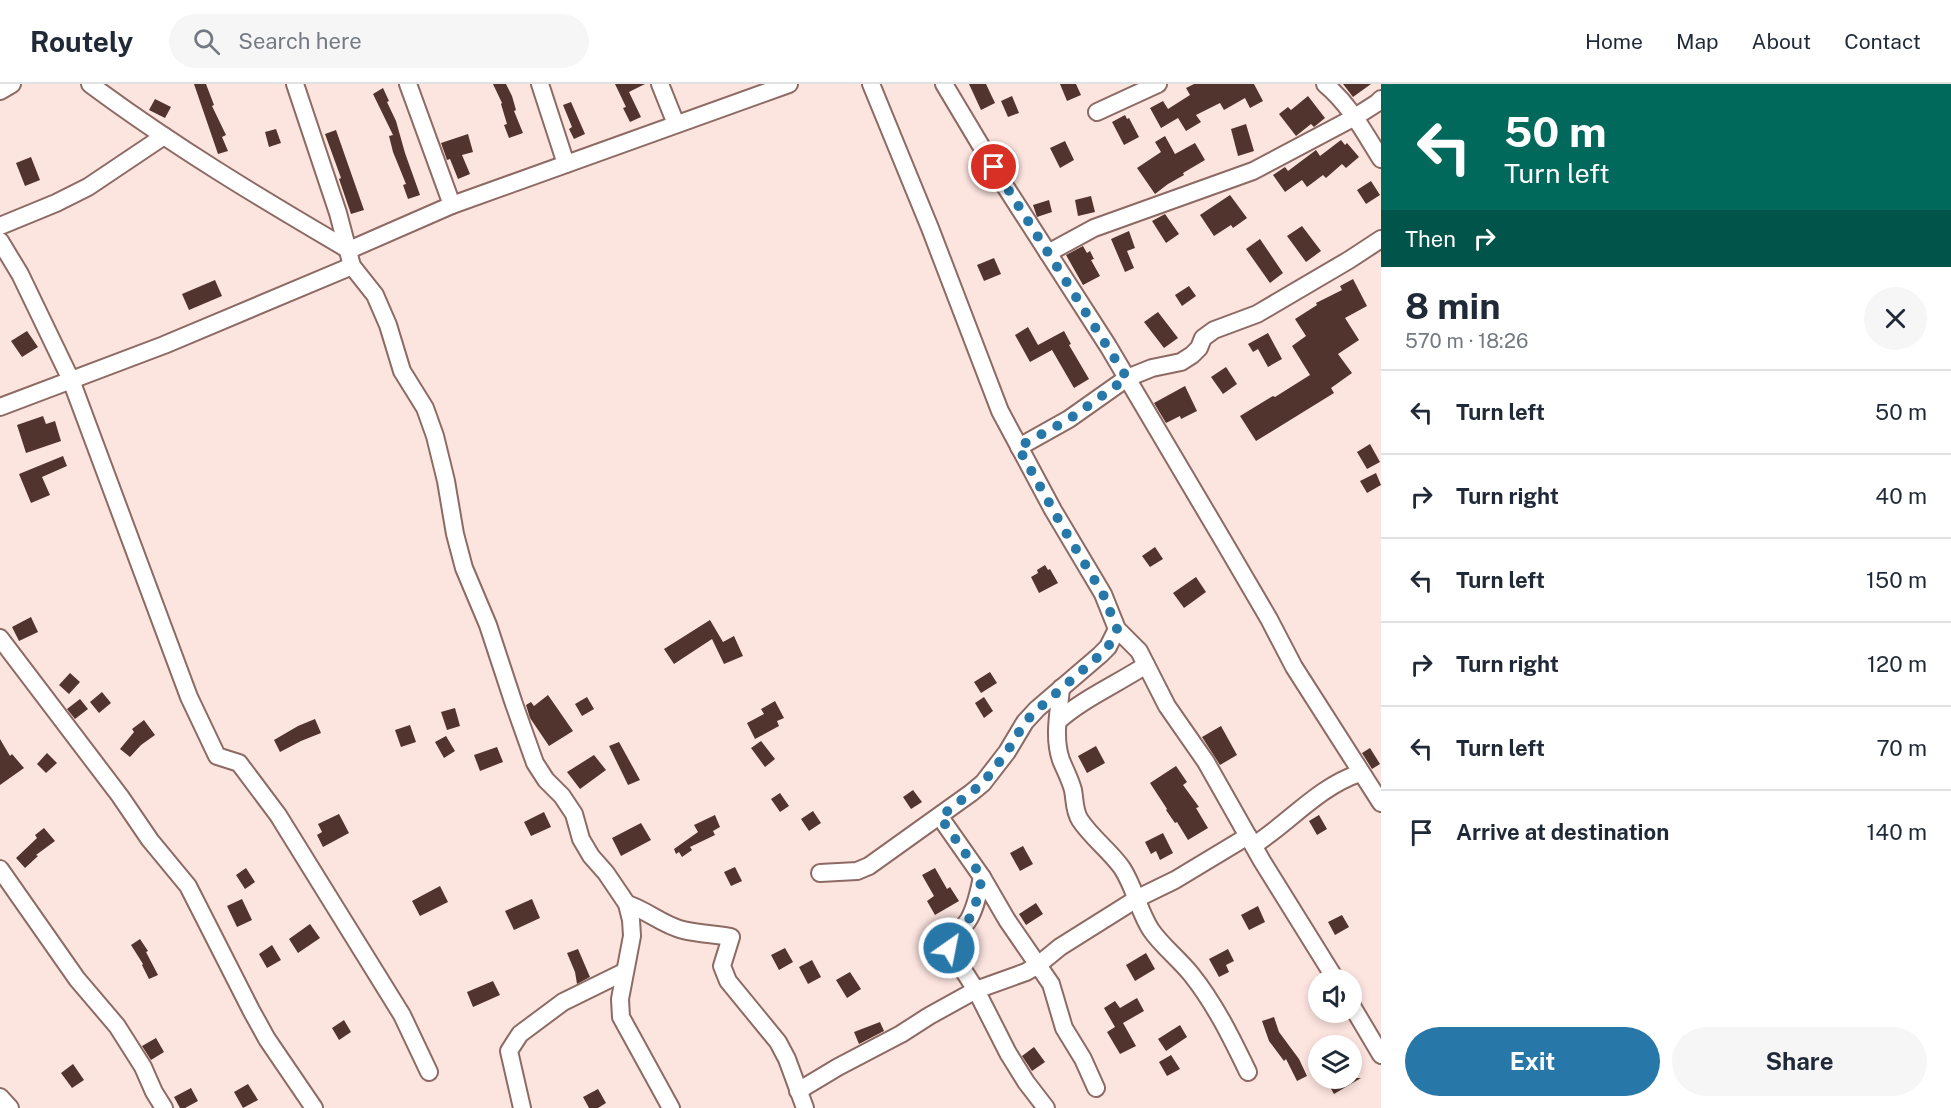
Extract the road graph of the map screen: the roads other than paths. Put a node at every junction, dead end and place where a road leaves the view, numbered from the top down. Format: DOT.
graph roads {
  1 [pos="12,84"];
  2 [pos="90,84"];
  3 [pos="295,84"];
  4 [pos="408,84"];
  5 [pos="540,84"];
  6 [pos="660,84"];
  7 [pos="789,84"];
  8 [pos="871,84"];
  9 [pos="944,84"];
  10 [pos="1158,84"];
  11 [pos="1325,84"];
  12 [pos="0,91"];
  13 [pos="1381,99"];
  14 [pos="1098,112"];
  15 [pos="1354,117"];
  16 [pos="676,124"];
  17 [pos="164,136"];
  18 [pos="1381,159"];
  19 [pos="566,164"];
  20 [pos="452,205"];
  21 [pos="0,226"];
  22 [pos="1381,239"];
  23 [pos="0,241"];
  24 [pos="349,249"];
  25 [pos="1048,253"];
  26 [pos="352,267"];
  27 [pos="1127,378"];
  28 [pos="71,380"];
  29 [pos="0,407"];
  30 [pos="1018,447"];
  31 [pos="1117,629"];
  32 [pos="0,638"];
  33 [pos="1146,664"];
  34 [pos="1061,688"];
  35 [pos="1058,721"];
  36 [pos="1360,773"];
  37 [pos="1381,803"];
  38 [pos="940,817"];
  39 [pos="1251,841"];
  40 [pos="0,869"];
  41 [pos="820,873"];
  42 [pos="982,877"];
  43 [pos="1138,898"];
  44 [pos="627,904"];
  45 [pos="1038,965"];
  46 [pos="1328,969"];
  47 [pos="624,972"];
  48 [pos="976,990"];
  49 [pos="1362,1023"];
  50 [pos="1381,1055"];
  51 [pos="429,1072"];
  52 [pos="1248,1072"];
  53 [pos="1096,1088"];
  54 [pos="0,1097"];
  55 [pos="801,1103"];
  56 [pos="10,1108"];
  57 [pos="164,1108"];
  58 [pos="314,1108"];
  59 [pos="522,1108"];
  60 [pos="670,1108"];
  61 [pos="1046,1108"];
  1 -- 12 [label="street"];
  2 -- 17 [label="street"];
  3 -- 24 [label="street"];
  4 -- 20 [label="street"];
  5 -- 19 [label="street"];
  6 -- 16 [label="street"];
  7 -- 16 [label="street"];
  8 -- 30 [label="street"];
  9 -- 25 [label="street"];
  10 -- 14 [label="street"];
  11 -- 15 [label="street"];
  13 -- 15 [label="street"];
  15 -- 18 [label="street"];
  15 -- 25 [label="street"];
  16 -- 19 [label="street"];
  17 -- 21 [label="street"];
  17 -- 24 [label="street"];
  19 -- 20 [label="street"];
  20 -- 24 [label="street"];
  22 -- 27 [label="street"];
  23 -- 28 [label="street"];
  24 -- 26 [label="street"];
  25 -- 27 [label="street"];
  26 -- 28 [label="street"];
  26 -- 44 [label="street"];
  27 -- 30 [label="street"];
  27 -- 36 [label="street"];
  28 -- 29 [label="street"];
  28 -- 51 [label="street"];
  30 -- 31 [label="street"];
  31 -- 33 [label="street"];
  31 -- 34 [label="street"];
  32 -- 58 [label="street"];
  33 -- 35 [label="street"];
  33 -- 39 [label="street"];
  34 -- 35 [label="street"];
  34 -- 38 [label="street"];
  35 -- 43 [label="street"];
  36 -- 37 [label="street"];
  36 -- 39 [label="street"];
  38 -- 41 [label="street"];
  38 -- 42 [label="street"];
  39 -- 43 [label="street"];
  39 -- 46 [label="street"];
  40 -- 57 [label="street"];
  42 -- 45 [label="street"];
  42 -- 48 [label="street"];
  43 -- 45 [label="street"];
  43 -- 52 [label="street"];
  44 -- 47 [label="street"];
  44 -- 55 [label="street"];
  45 -- 48 [label="street"];
  45 -- 53 [label="street"];
  47 -- 59 [label="street"];
  47 -- 60 [label="street"];
  48 -- 55 [label="street"];
  48 -- 61 [label="street"];
  49 -- 50 [label="street"];
  54 -- 56 [label="street"];
}
